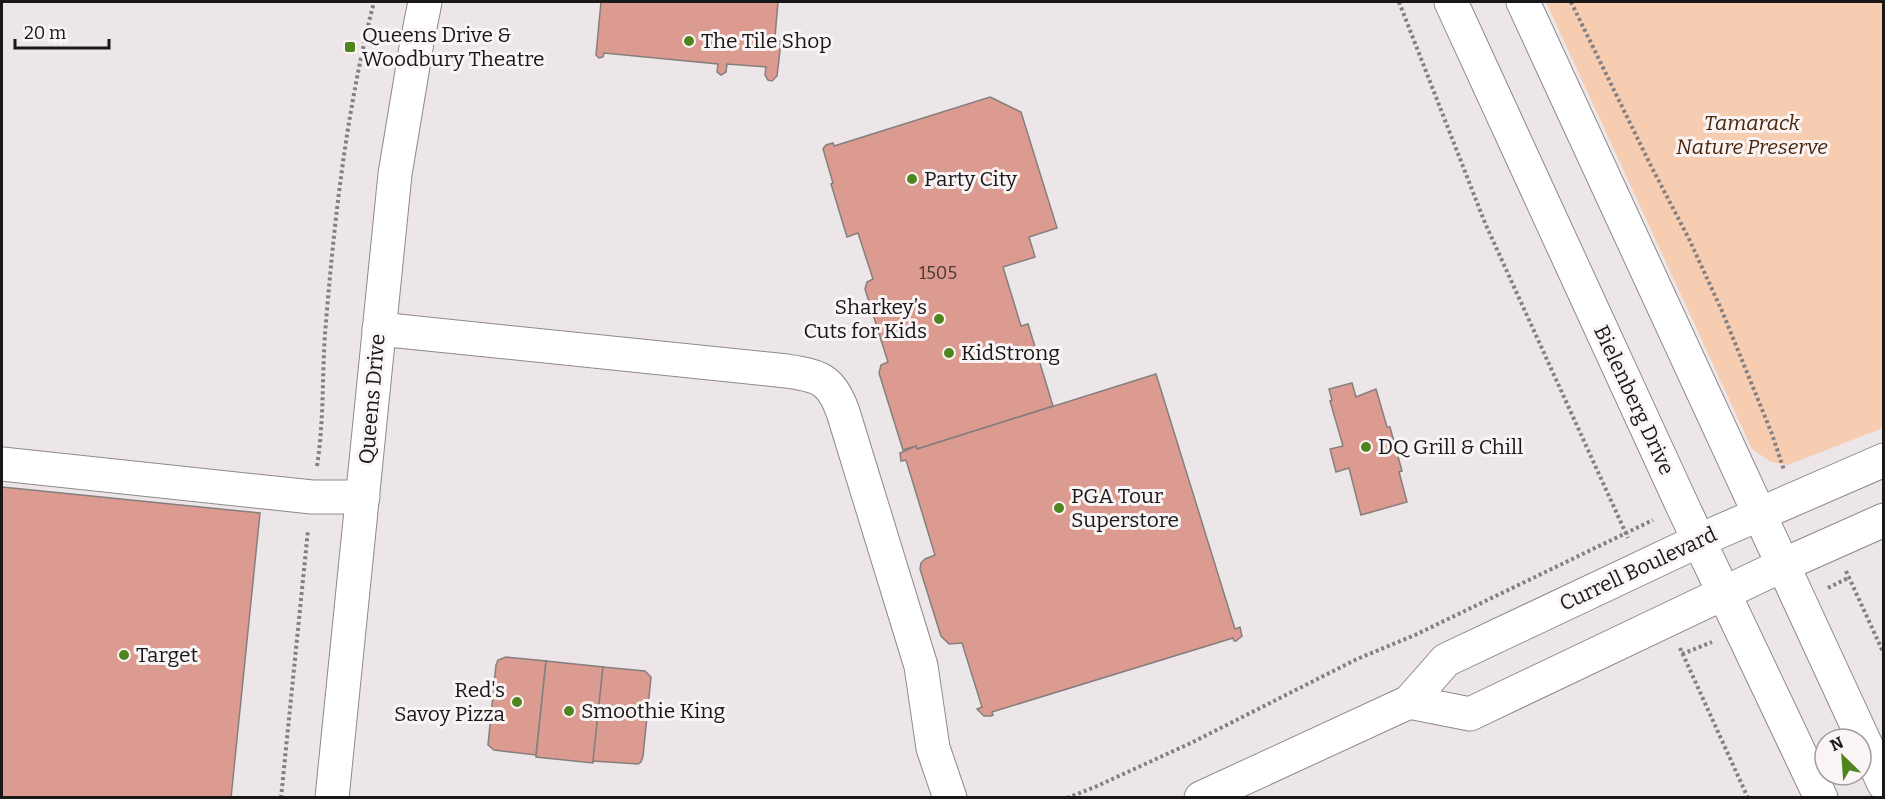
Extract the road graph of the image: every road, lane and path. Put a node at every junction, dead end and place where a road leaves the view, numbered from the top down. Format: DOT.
graph roads {
  1 [pos="374,2"];
  2 [pos="425,2"];
  3 [pos="1399,2"];
  4 [pos="1451,2"];
  5 [pos="1522,2"];
  6 [pos="1571,2"];
  7 [pos="379,329"];
  8 [pos="318,460"];
  9 [pos="1884,460"];
  10 [pos="2,464"];
  11 [pos="1781,466"];
  12 [pos="363,497"];
  13 [pos="1758,514"];
  14 [pos="1884,520"];
  15 [pos="307,532"];
  16 [pos="1700,540"];
  17 [pos="1783,565"];
  18 [pos="1850,578"];
  19 [pos="1724,593"];
  20 [pos="1682,654"];
  21 [pos="1884,654"];
  22 [pos="1409,702"];
  23 [pos="1884,784"];
  24 [pos="281,798"];
  25 [pos="332,798"];
  26 [pos="950,798"];
  27 [pos="1067,798"];
  28 [pos="1201,798"];
  29 [pos="1748,798"];
  30 [pos="1821,798"];
  1 -- 8 [label="path"];
  2 -- 7 [label="street, Queens Drive"];
  3 -- 27 [label="path"];
  4 -- 16 [label="street, Bielenberg Drive"];
  5 -- 13 [label="street"];
  6 -- 11 [label="path"];
  7 -- 12 [label="street, Queens Drive"];
  7 -- 26 [label="street"];
  9 -- 13 [label="street, Currell Boulevard"];
  10 -- 12 [label="street"];
  12 -- 25 [label="street, Queens Drive"];
  13 -- 16 [label="street, Currell Boulevard"];
  13 -- 17 [label="street"];
  14 -- 17 [label="street"];
  15 -- 24 [label="path"];
  16 -- 19 [label="street, Bielenberg Drive"];
  16 -- 22 [label="street, Currell Boulevard"];
  17 -- 19 [label="street"];
  17 -- 23 [label="street"];
  18 -- 21 [label="path"];
  19 -- 22 [label="street"];
  19 -- 30 [label="street, Bielenberg Drive"];
  20 -- 29 [label="path"];
  22 -- 28 [label="street, Currell Boulevard"];
}
